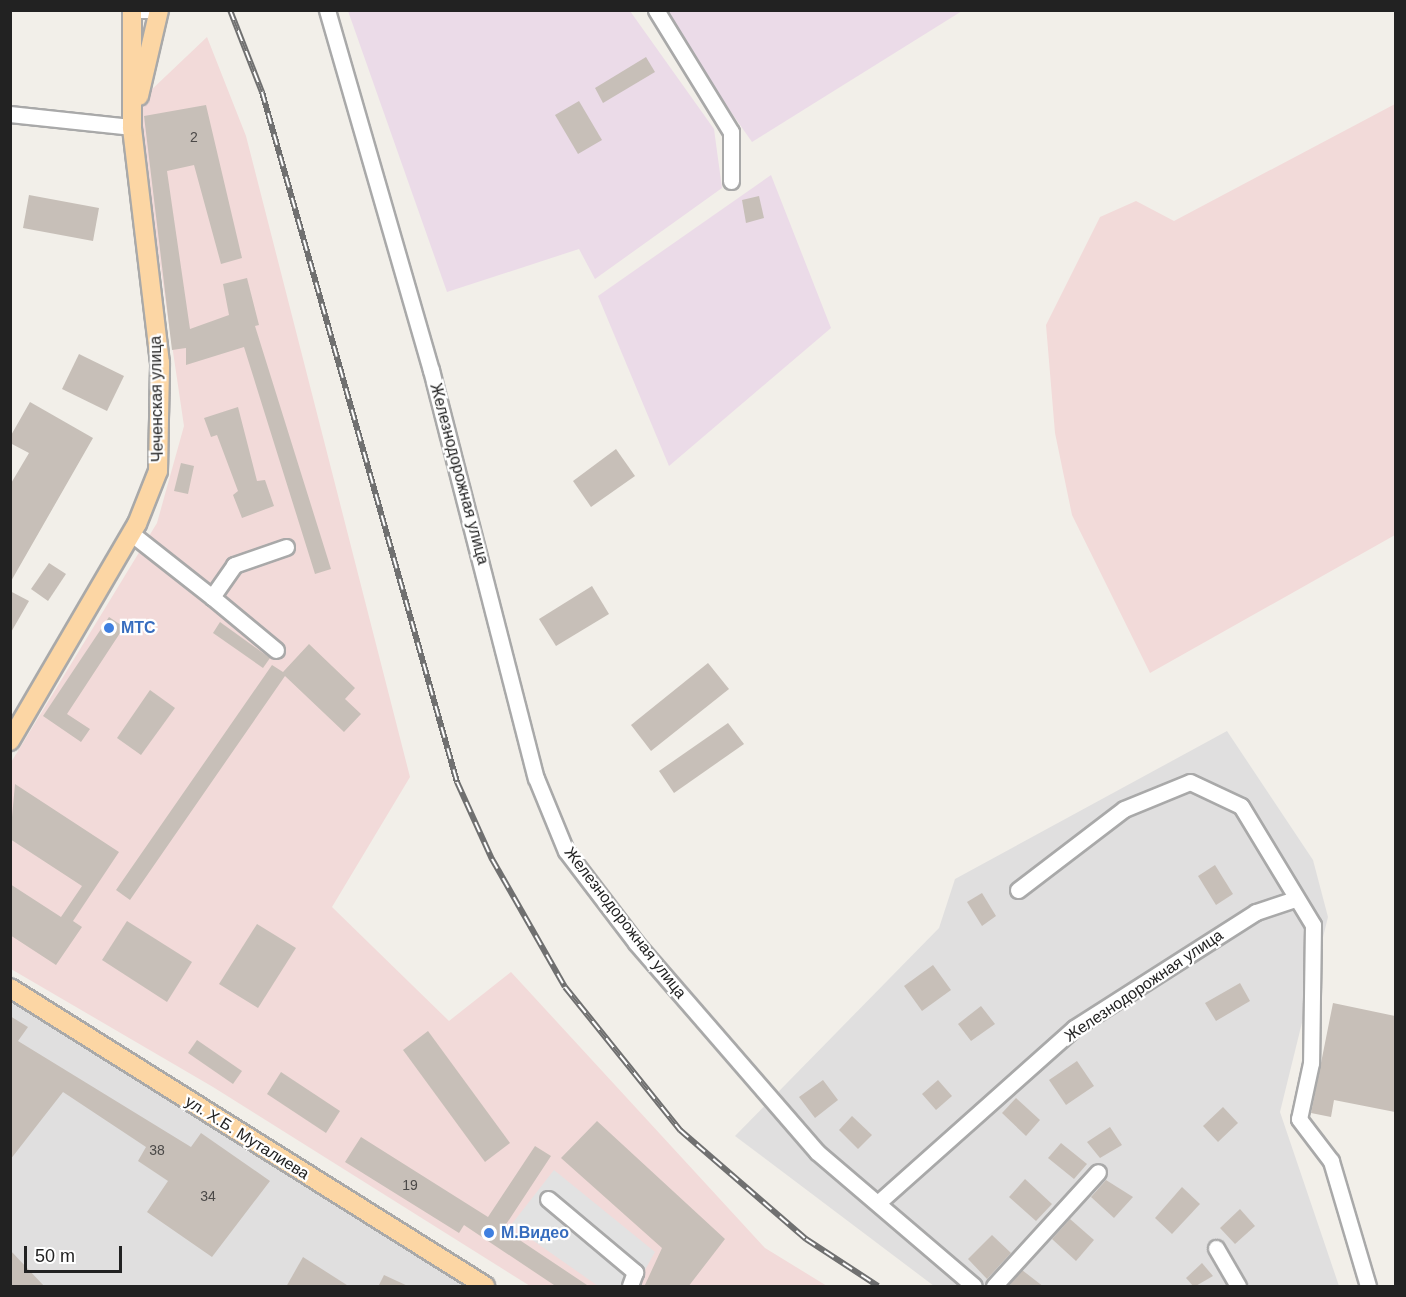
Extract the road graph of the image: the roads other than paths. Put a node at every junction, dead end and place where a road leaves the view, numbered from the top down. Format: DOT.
graph roads {
  1 [pos="133,10"];
  2 [pos="158,10"];
  3 [pos="327,10"];
  4 [pos="656,10"];
  5 [pos="10,114"];
  6 [pos="132,127"];
  7 [pos="731,181"];
  8 [pos="132,534"];
  9 [pos="286,547"];
  10 [pos="212,597"];
  11 [pos="276,650"];
  12 [pos="10,741"];
  13 [pos="1018,890"];
  14 [pos="1295,899"];
  15 [pos="10,988"];
  16 [pos="1098,1172"];
  17 [pos="548,1199"];
  18 [pos="880,1201"];
  19 [pos="1216,1248"];
  20 [pos="485,1287"];
  21 [pos="630,1287"];
  22 [pos="974,1287"];
  23 [pos="994,1287"];
  24 [pos="1238,1287"];
  25 [pos="1368,1287"];
  1 -- 2 [label="street"];
  1 -- 6 [label="main road"];
  2 -- 6 [label="main road"];
  3 -- 18 [label="street, Железнодорожная улица"];
  4 -- 7 [label="street"];
  5 -- 6 [label="street"];
  6 -- 8 [label="main road, Чеченская улица"];
  8 -- 10 [label="street"];
  8 -- 12 [label="main road, Чеченская улица"];
  9 -- 10 [label="street"];
  10 -- 11 [label="street"];
  13 -- 14 [label="street"];
  14 -- 18 [label="street, Железнодорожная улица"];
  14 -- 25 [label="street"];
  15 -- 20 [label="main road, ул. Х.Б. Муталиева"];
  16 -- 23 [label="street"];
  17 -- 21 [label="street"];
  18 -- 22 [label="street"];
  19 -- 24 [label="street"];
}
